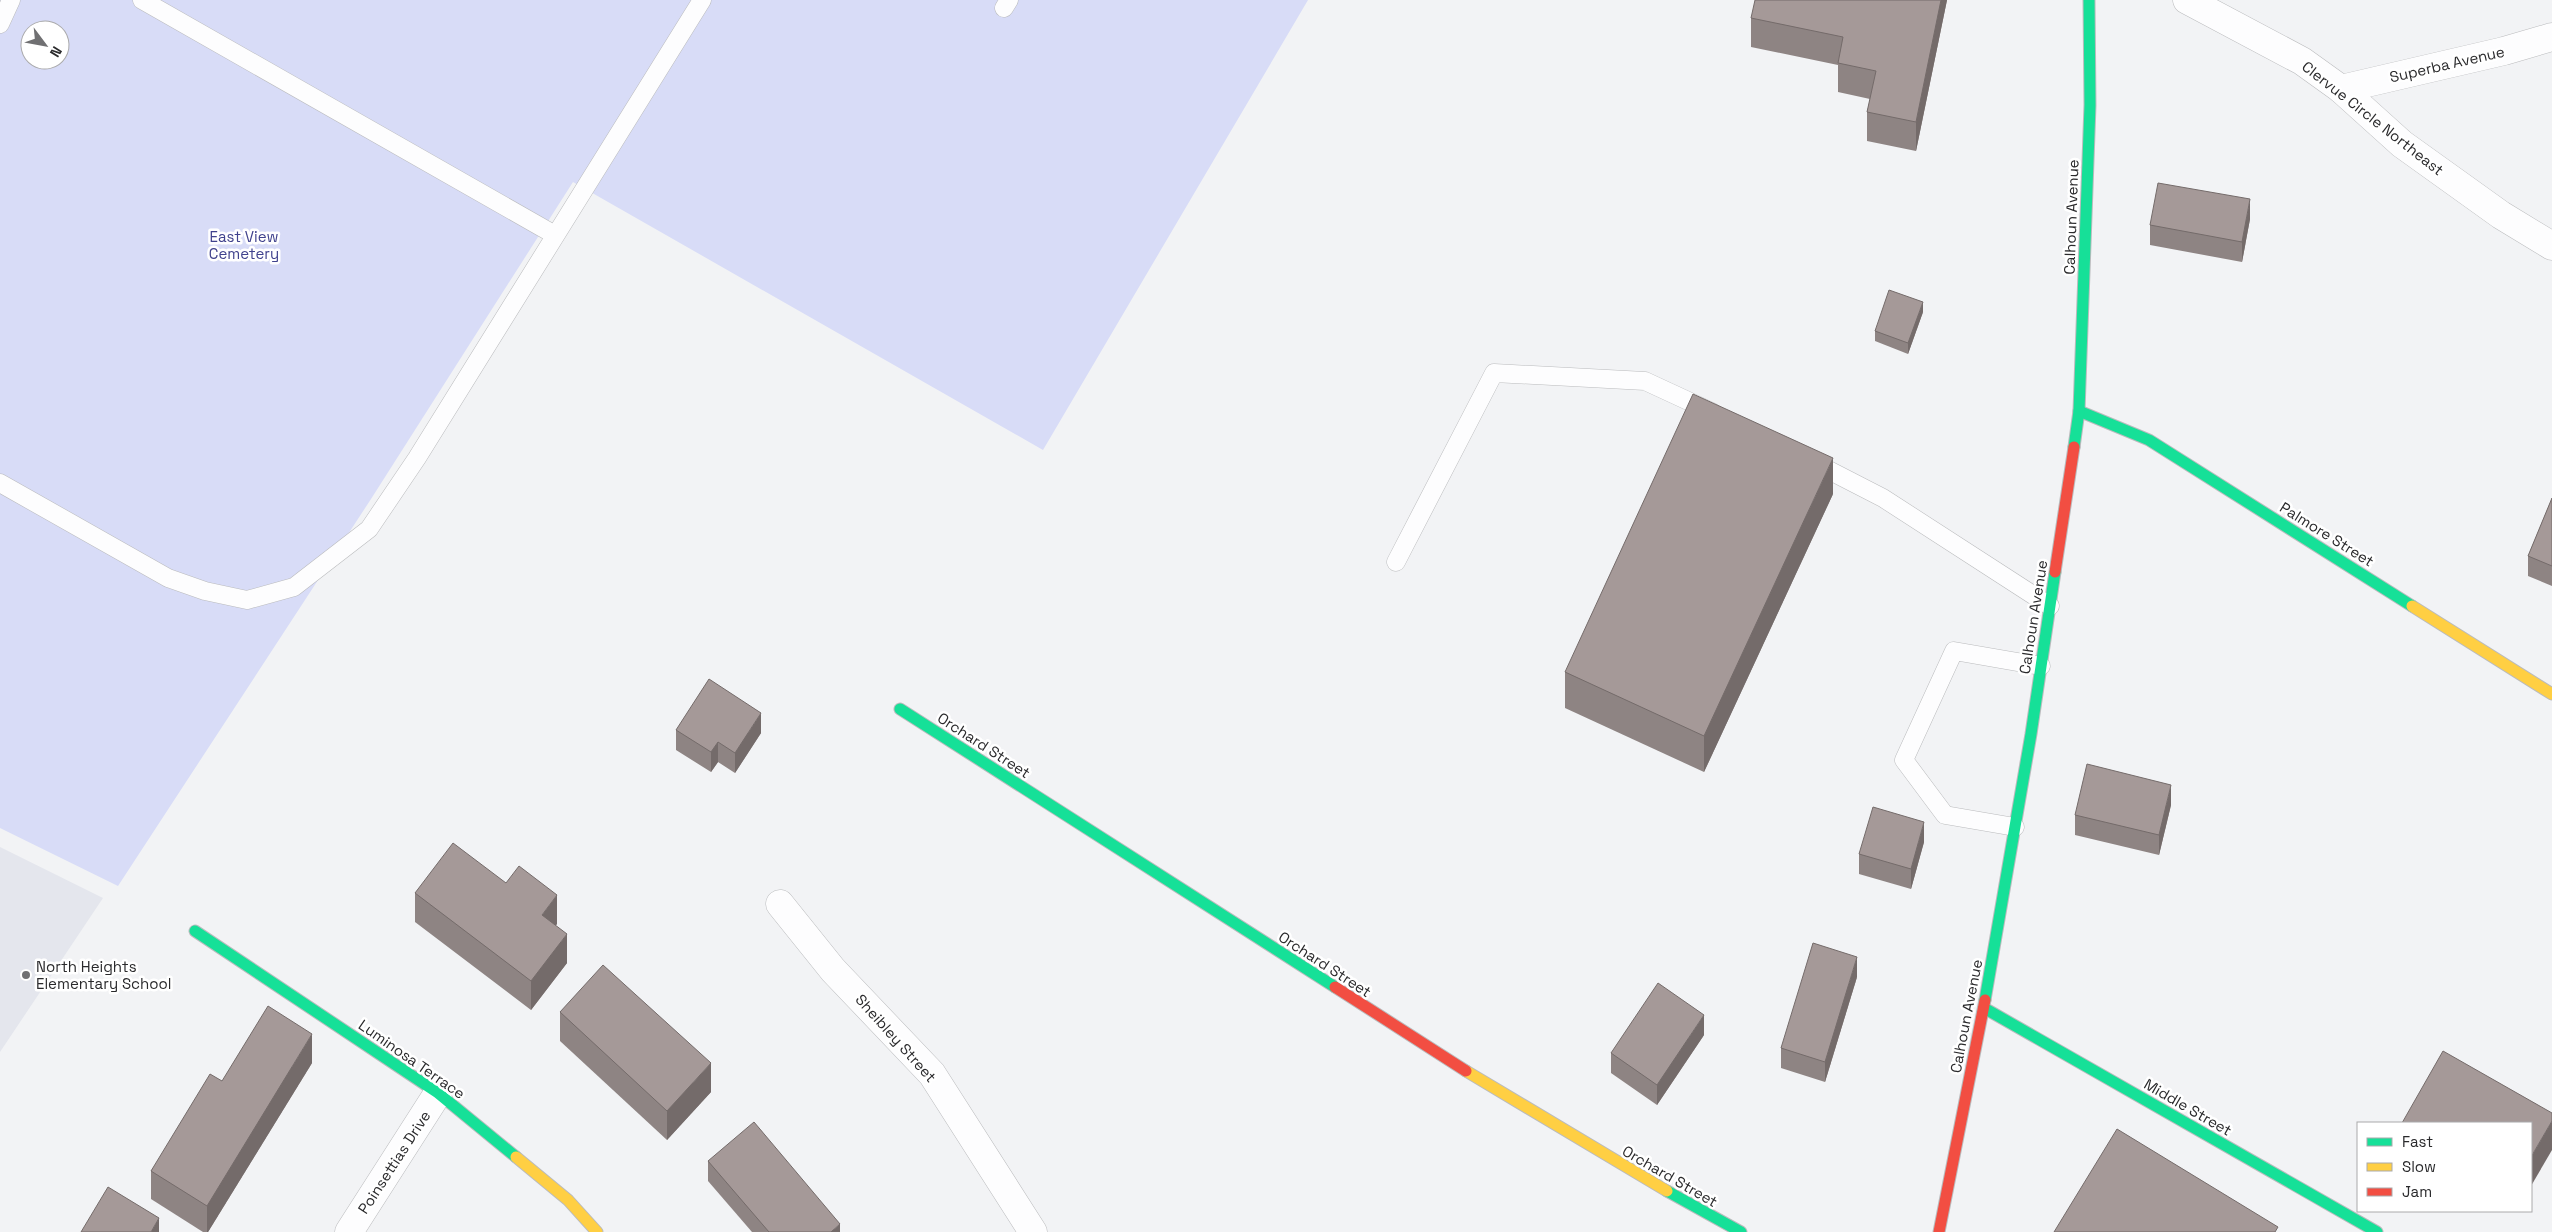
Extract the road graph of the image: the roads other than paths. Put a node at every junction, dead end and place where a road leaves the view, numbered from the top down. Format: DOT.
graph roads {
  1 [pos="11,0"];
  2 [pos="142,0"];
  3 [pos="702,0"];
  4 [pos="2089,0"];
  5 [pos="2187,0"];
  6 [pos="0,24"];
  7 [pos="2552,37"];
  8 [pos="2341,89"];
  9 [pos="555,235"];
  10 [pos="2552,246"];
  11 [pos="2079,411"];
  12 [pos="1724,418"];
  13 [pos="1792,451"];
  14 [pos="0,482"];
  15 [pos="1396,562"];
  16 [pos="2050,606"];
  17 [pos="2041,666"];
  18 [pos="2552,694"];
  19 [pos="900,709"];
  20 [pos="2015,828"];
  21 [pos="780,904"];
  22 [pos="195,931"];
  23 [pos="1984,1008"];
  24 [pos="438,1093"];
  25 [pos="349,1232"];
  26 [pos="597,1232"];
  27 [pos="1033,1232"];
  28 [pos="1742,1232"];
  29 [pos="1938,1232"];
  30 [pos="2377,1232"];
  1 -- 6 [label="lane"];
  2 -- 9 [label="lane"];
  3 -- 9 [label="lane"];
  4 -- 11 [label="street, Calhoun Avenue"];
  5 -- 8 [label="street, Clervue Circle Northeast"];
  7 -- 8 [label="street, Superba Avenue"];
  8 -- 10 [label="street, Clervue Circle Northeast"];
  9 -- 14 [label="lane"];
  11 -- 16 [label="street, Calhoun Avenue"];
  11 -- 18 [label="street, Palmore Street"];
  12 -- 15 [label="lane"];
  13 -- 16 [label="lane"];
  16 -- 17 [label="street, Calhoun Avenue"];
  17 -- 20 [label="street, Calhoun Avenue"];
  17 -- 20 [label="lane"];
  19 -- 28 [label="street, Orchard Street"];
  20 -- 23 [label="street, Calhoun Avenue"];
  21 -- 27 [label="street, Sheibley Street"];
  22 -- 24 [label="street, Luminosa Terrace"];
  23 -- 29 [label="street, Calhoun Avenue"];
  23 -- 30 [label="street, Middle Street"];
  24 -- 25 [label="street, Poinsettias Drive"];
  24 -- 26 [label="street, Luminosa Terrace"];
}
